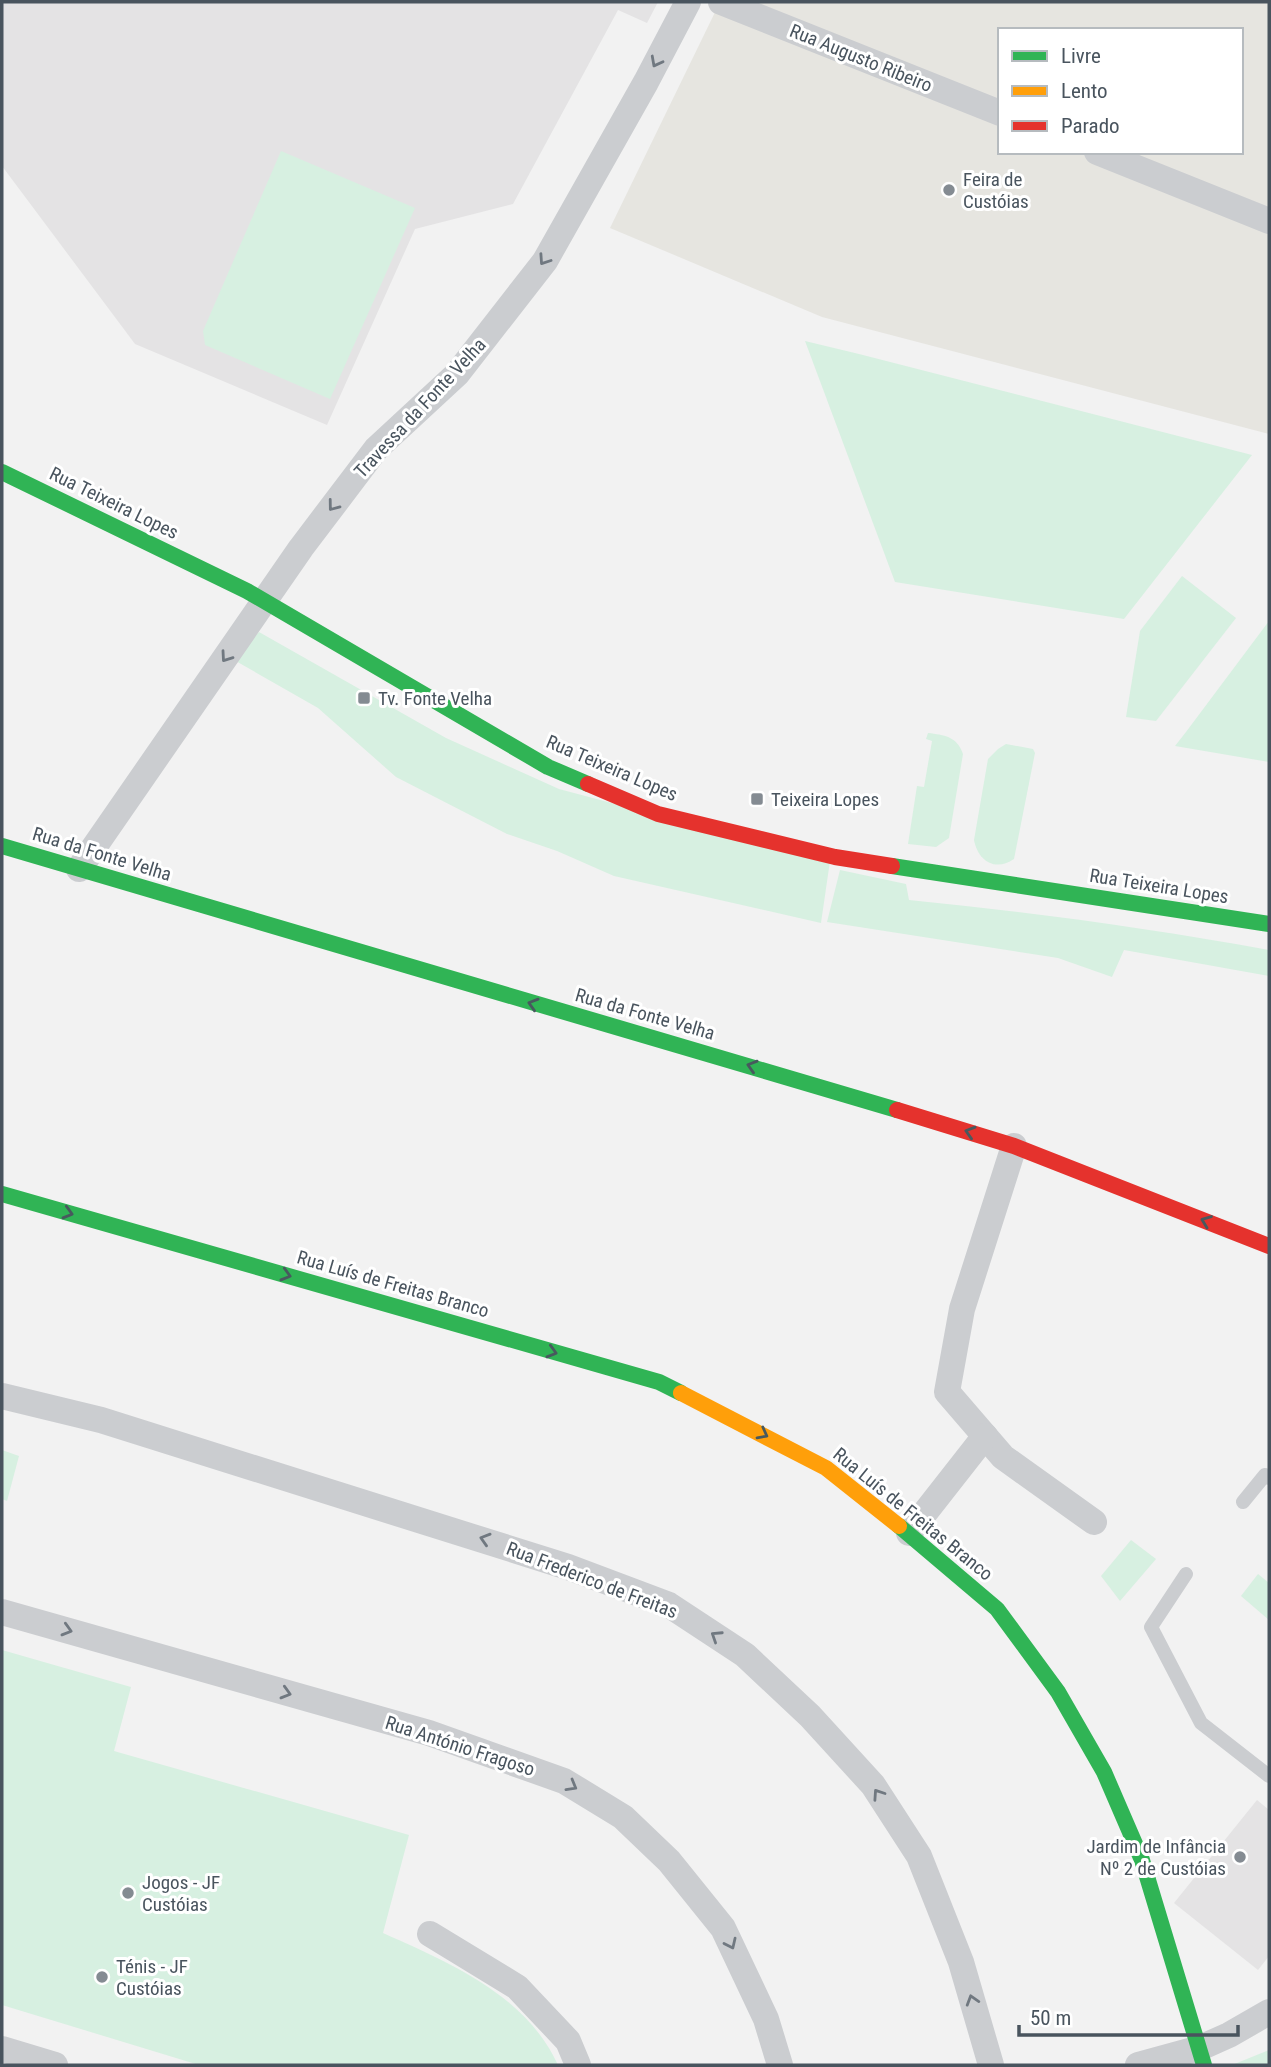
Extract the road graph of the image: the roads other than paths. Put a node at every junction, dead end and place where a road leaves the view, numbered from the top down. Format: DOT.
graph roads {
  1 [pos="688,2"];
  2 [pos="721,2"];
  3 [pos="998,112"];
  4 [pos="1102,154"];
  5 [pos="1269,221"];
  6 [pos="2,472"];
  7 [pos="265,601"];
  8 [pos="2,846"];
  9 [pos="79,869"];
  10 [pos="1269,924"];
  11 [pos="1014,1146"];
  12 [pos="2,1194"];
  13 [pos="1269,1246"];
  14 [pos="2,1396"];
  15 [pos="985,1436"];
  16 [pos="1269,1478"];
  17 [pos="1243,1502"];
  18 [pos="1094,1522"];
  19 [pos="909,1533"];
  20 [pos="1186,1574"];
  21 [pos="2,1612"];
  22 [pos="1269,1776"];
  23 [pos="430,1934"];
  24 [pos="1269,2012"];
  25 [pos="2,2049"];
  26 [pos="1202,2057"];
  27 [pos="55,2065"];
  28 [pos="578,2065"];
  29 [pos="780,2065"];
  30 [pos="991,2065"];
  31 [pos="1138,2065"];
  1 -- 7 [label="street, Travessa da Fonte Velha, one-way"];
  2 -- 3 [label="street, Rua Augusto Ribeiro"];
  4 -- 5 [label="street"];
  6 -- 7 [label="street, Rua Teixeira Lopes"];
  7 -- 9 [label="street, Travessa da Fonte Velha, one-way"];
  7 -- 10 [label="street, Rua Teixeira Lopes"];
  8 -- 9 [label="street, Rua da Fonte Velha"];
  11 -- 9 [label="street, Rua da Fonte Velha, one-way"];
  13 -- 11 [label="street, Rua da Fonte Velha, one-way"];
  11 -- 15 [label="street"];
  12 -- 19 [label="street, Rua Luís de Freitas Branco, one-way"];
  30 -- 14 [label="street, Rua Frederico de Freitas, one-way"];
  15 -- 18 [label="street"];
  15 -- 19 [label="street"];
  16 -- 17 [label="lane"];
  19 -- 26 [label="street, Rua Luís de Freitas Branco"];
  20 -- 22 [label="lane"];
  21 -- 29 [label="street, Rua António Fragoso, one-way"];
  23 -- 28 [label="street"];
  24 -- 26 [label="street"];
  25 -- 27 [label="street"];
  26 -- 31 [label="street"];
}
